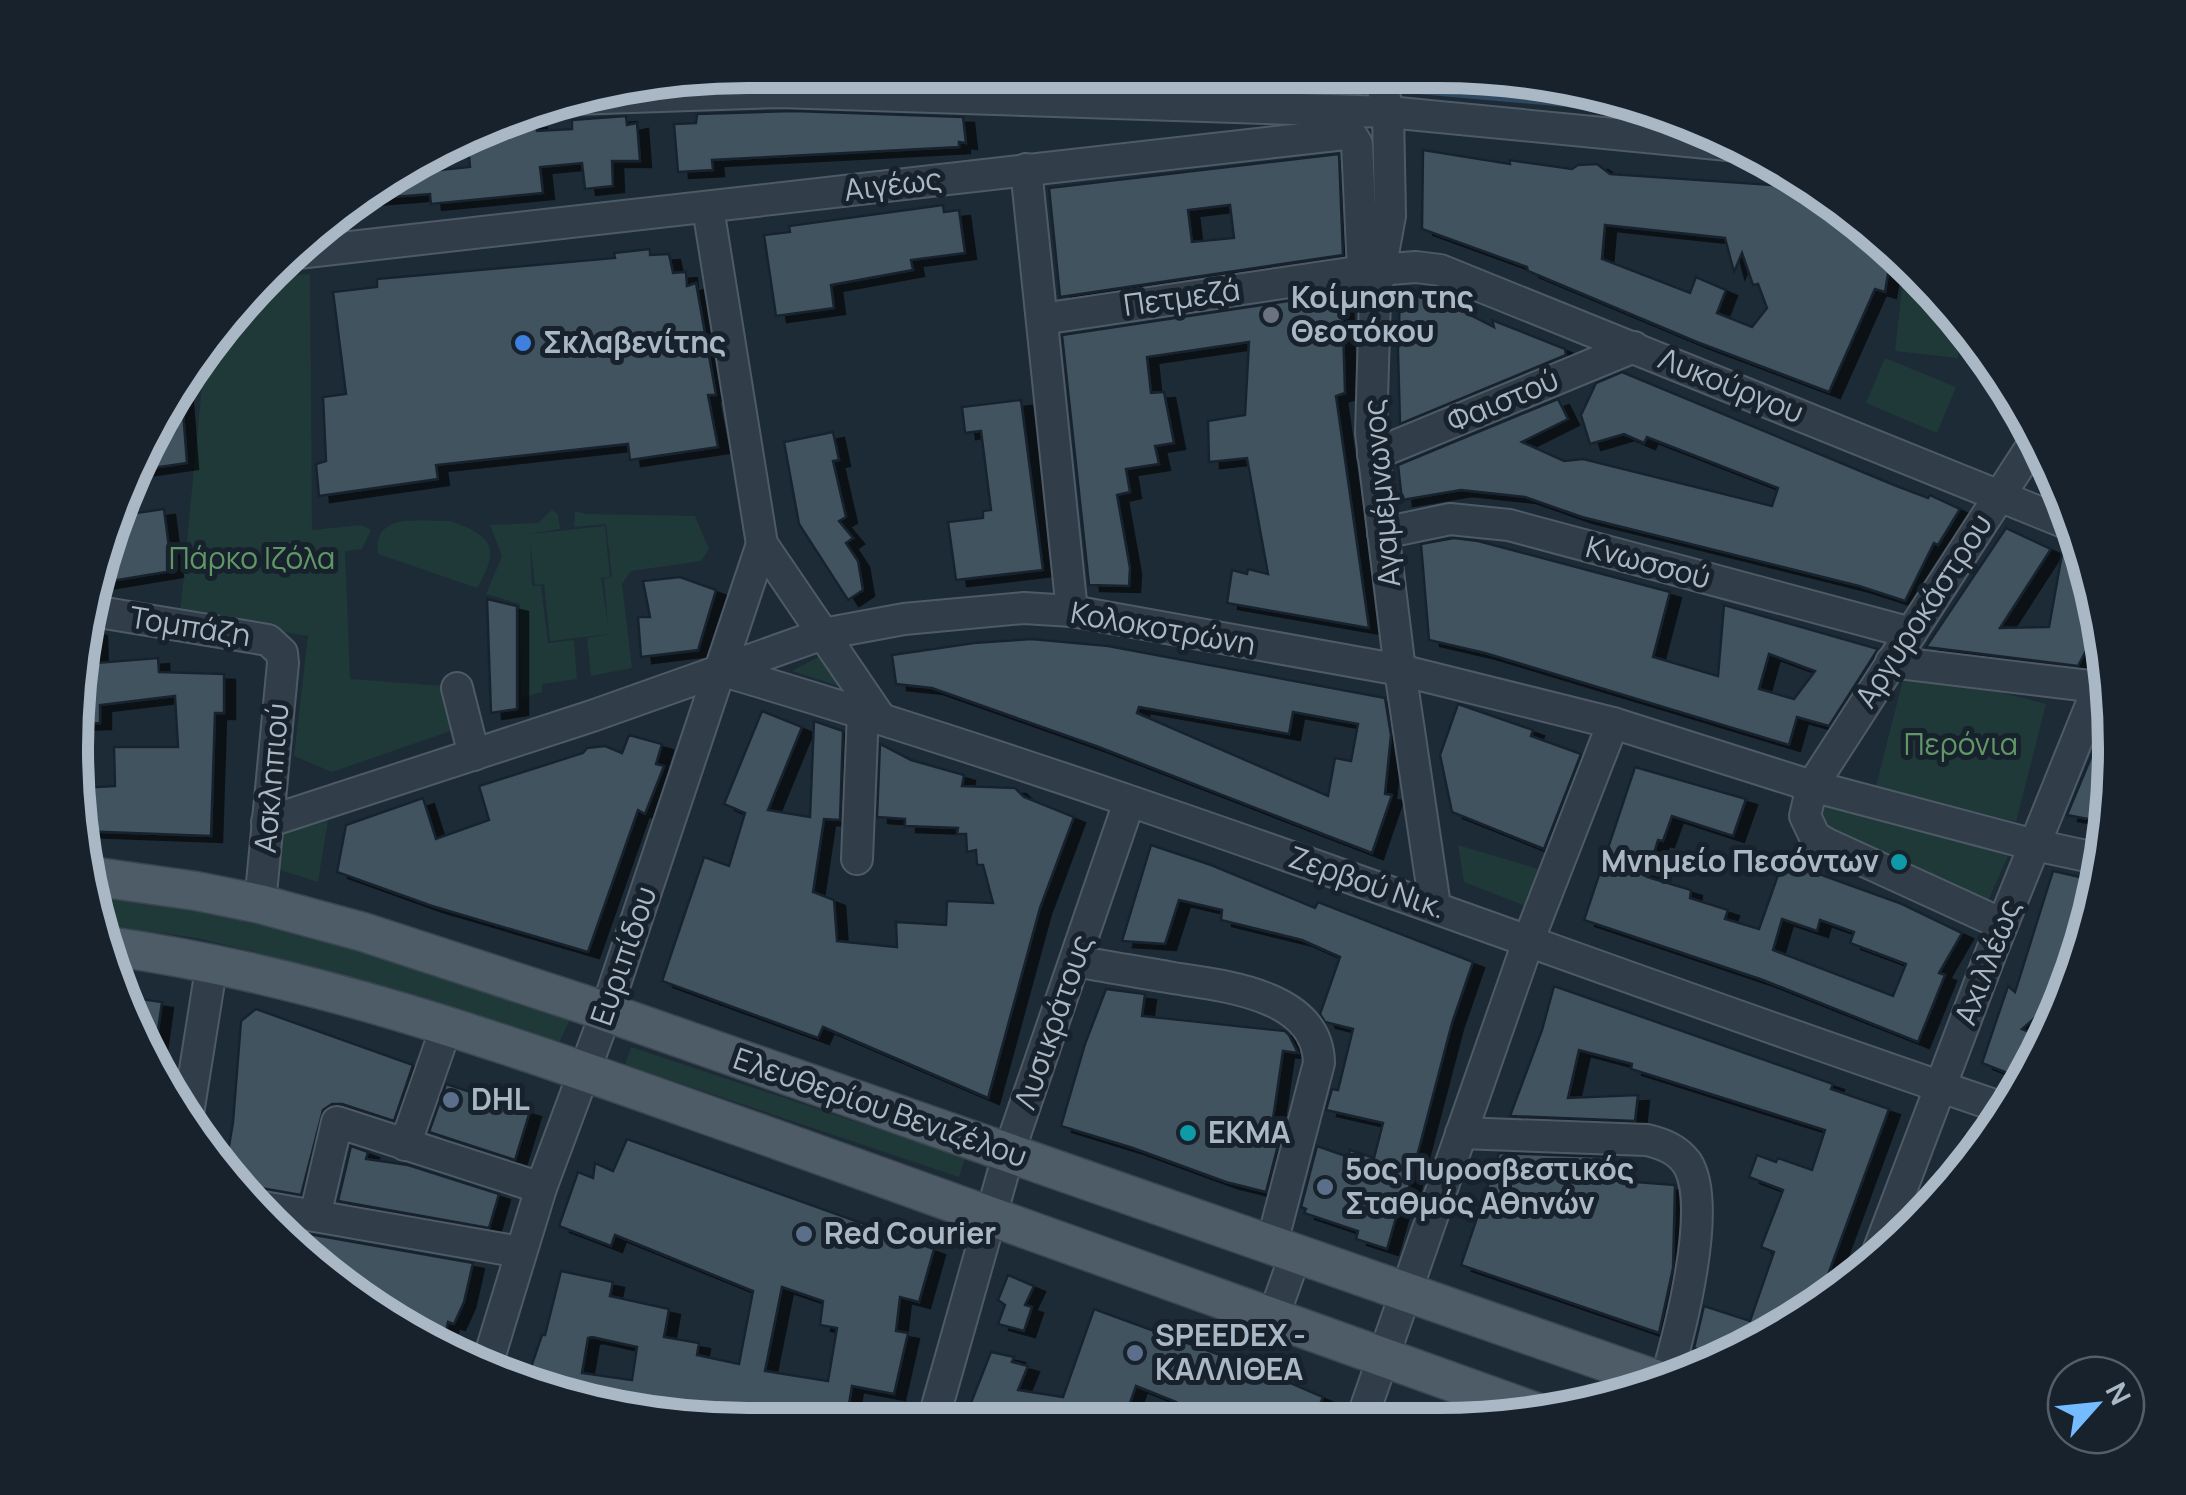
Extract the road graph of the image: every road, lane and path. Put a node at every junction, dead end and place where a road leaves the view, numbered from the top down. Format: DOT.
graph roads {
  1 [pos="1384,96"];
  2 [pos="638,97"];
  3 [pos="1694,139"];
  4 [pos="1026,169"];
  5 [pos="708,208"];
  6 [pos="321,244"];
  7 [pos="1372,270"];
  8 [pos="1042,319"];
  9 [pos="1634,347"];
  10 [pos="2028,452"];
  11 [pos="1373,455"];
  12 [pos="1999,495"];
  13 [pos="2057,519"];
  14 [pos="1382,533"];
  15 [pos="762,544"];
  16 [pos="1072,611"];
  17 [pos="102,612"];
  18 [pos="1911,633"];
  19 [pos="823,634"];
  20 [pos="282,653"];
  21 [pos="1891,662"];
  22 [pos="720,670"];
  23 [pos="1400,670"];
  24 [pos="2094,674"];
  25 [pos="463,688"];
  26 [pos="2096,692"];
  27 [pos="871,714"];
  28 [pos="1613,724"];
  29 [pos="481,753"];
  30 [pos="1812,786"];
  31 [pos="1128,802"];
  32 [pos="267,822"];
  33 [pos="2034,845"];
  34 [pos="2089,857"];
  35 [pos="857,859"];
  36 [pos="100,877"];
  37 [pos="260,904"];
  38 [pos="1435,906"];
  39 [pos="2002,924"];
  40 [pos="1529,939"];
  41 [pos="119,948"];
  42 [pos="1074,960"];
  43 [pos="212,963"];
  44 [pos="606,1012"];
  45 [pos="446,1028"];
  46 [pos="584,1071"];
  47 [pos="1940,1087"];
  48 [pos="190,1100"];
  49 [pos="1993,1105"];
  50 [pos="1461,1133"];
  51 [pos="405,1144"];
  52 [pos="1009,1152"];
  53 [pos="541,1188"];
  54 [pos="276,1209"];
  55 [pos="316,1216"];
  56 [pos="992,1216"];
  57 [pos="1885,1234"];
  58 [pos="1284,1248"];
  59 [pos="520,1252"];
  60 [pos="1406,1292"];
  61 [pos="1273,1318"];
  62 [pos="490,1355"];
  63 [pos="1383,1358"];
  64 [pos="1671,1365"];
  65 [pos="1642,1375"];
  66 [pos="1513,1403"];
  67 [pos="937,1408"];
  68 [pos="1366,1408"];
  1 -- 2 [label="street"];
  1 -- 3 [label="street"];
  1 -- 7 [label="street, Αγαμέμνωνος"];
  4 -- 5 [label="street, Αιγέως"];
  4 -- 7 [label="street, Αιγέως"];
  4 -- 8 [label="street"];
  5 -- 6 [label="street, Αιγέως"];
  5 -- 15 [label="street, Ευριπίδου"];
  7 -- 8 [label="street, Πετμεζά"];
  7 -- 9 [label="street, Λυκούργου"];
  7 -- 11 [label="street, Αγαμέμνωνος"];
  8 -- 16 [label="street"];
  9 -- 11 [label="street, Φαιστού"];
  9 -- 12 [label="street, Λυκούργου"];
  10 -- 12 [label="street, Αργυροκάστρου"];
  11 -- 14 [label="street, Αγαμέμνωνος"];
  12 -- 13 [label="street, Λυκούργου"];
  12 -- 18 [label="street, Αργυροκάστρου"];
  14 -- 18 [label="street, Κνωσσού"];
  14 -- 23 [label="street, Αγαμέμνωνος"];
  15 -- 19 [label="street, Ευριπίδου"];
  15 -- 22 [label="street, Ευριπίδου"];
  16 -- 19 [label="street, Κολοκοτρώνη"];
  16 -- 23 [label="street, Κολοκοτρώνη"];
  17 -- 20 [label="street, Τομπάζη"];
  18 -- 21 [label="street, Αργυροκάστρου"];
  19 -- 22 [label="street, Κολοκοτρώνη"];
  19 -- 27 [label="street, Ευριπίδου"];
  20 -- 32 [label="street, Ασκληπιού"];
  21 -- 24 [label="street"];
  21 -- 30 [label="street, Αργυροκάστρου"];
  22 -- 27 [label="street, Ζερβού Νικ."];
  22 -- 29 [label="street, Κολοκοτρώνη"];
  22 -- 44 [label="street, Ευριπίδου"];
  23 -- 28 [label="street, Κολοκοτρώνη"];
  23 -- 38 [label="street, Αγαμέμνωνος"];
  25 -- 29 [label="street"];
  26 -- 33 [label="street, Αχιλλέως"];
  27 -- 31 [label="street, Ζερβού Νικ."];
  27 -- 35 [label="street"];
  28 -- 30 [label="street, Κολοκοτρώνη"];
  28 -- 40 [label="street"];
  29 -- 32 [label="street, Κολοκοτρώνη"];
  30 -- 33 [label="street, Κολοκοτρώνη"];
  30 -- 39 [label="street"];
  31 -- 38 [label="street, Ζερβού Νικ."];
  31 -- 42 [label="street, Λυσικράτους"];
  32 -- 37 [label="street, Ασκληπιού"];
  33 -- 34 [label="street, Κολοκοτρώνη"];
  33 -- 39 [label="street, Αχιλλέως"];
  36 -- 37 [label="main road, Ελευθερίου Βενιζέλου"];
  37 -- 44 [label="main road, Ελευθερίου Βενιζέλου"];
  38 -- 40 [label="street, Ζερβού Νικ."];
  39 -- 47 [label="street, Αχιλλέως"];
  40 -- 47 [label="street, Ζερβού Νικ."];
  40 -- 50 [label="street"];
  41 -- 43 [label="main road"];
  42 -- 52 [label="street, Λυσικράτους"];
  42 -- 58 [label="street"];
  43 -- 45 [label="main road"];
  43 -- 48 [label="street"];
  44 -- 46 [label="street, Ευριπίδου"];
  44 -- 52 [label="main road, Ελευθερίου Βενιζέλου"];
  45 -- 46 [label="main road"];
  45 -- 51 [label="street"];
  46 -- 53 [label="street, Ευριπίδου"];
  46 -- 56 [label="main road"];
  47 -- 49 [label="street, Ζερβού Νικ."];
  47 -- 57 [label="street, Αχιλλέως"];
  50 -- 60 [label="street"];
  50 -- 64 [label="street"];
  51 -- 53 [label="street"];
  51 -- 55 [label="street"];
  52 -- 56 [label="street, Λυσικράτους"];
  52 -- 58 [label="main road, Ελευθερίου Βενιζέλου"];
  53 -- 59 [label="street, Ευριπίδου"];
  54 -- 55 [label="street"];
  55 -- 59 [label="street"];
  56 -- 61 [label="main road"];
  56 -- 67 [label="street, Λυσικράτους"];
  58 -- 60 [label="main road, Ελευθερίου Βενιζέλου"];
  58 -- 61 [label="street"];
  59 -- 62 [label="street, Ευριπίδου"];
  60 -- 63 [label="street"];
  60 -- 65 [label="main road, Ελευθερίου Βενιζέλου"];
  61 -- 63 [label="main road"];
  63 -- 66 [label="main road"];
  63 -- 68 [label="street"];
}
